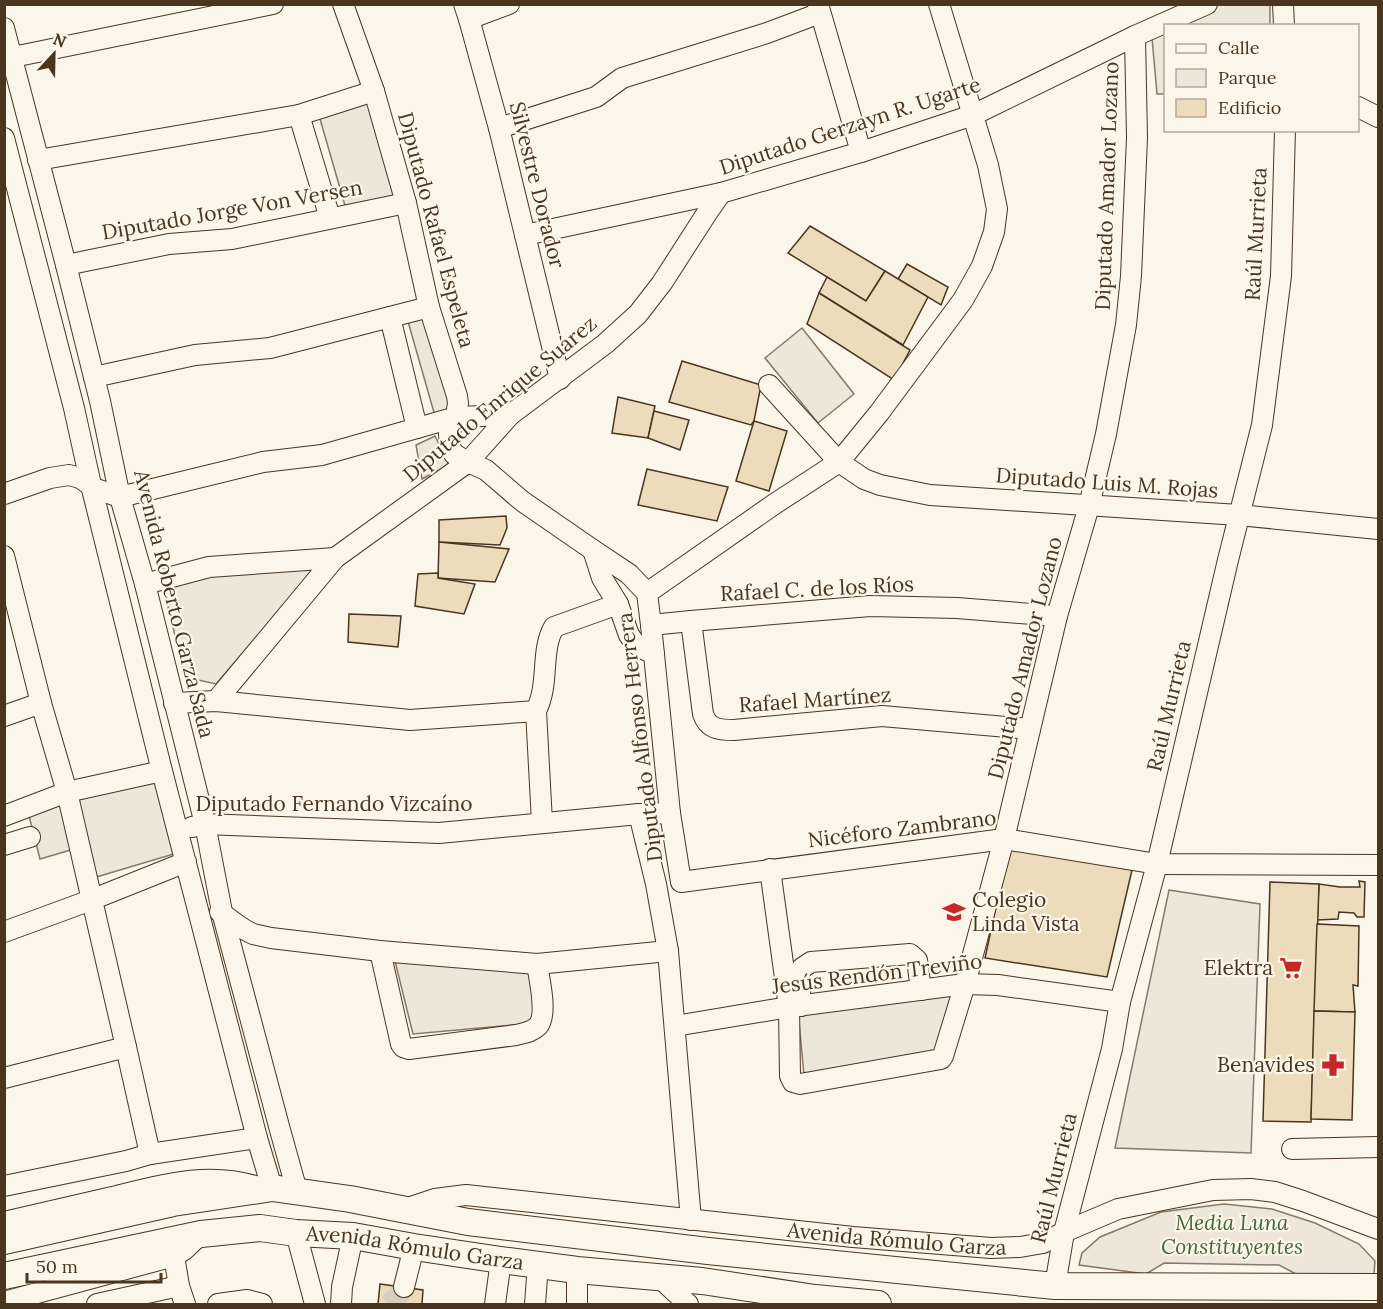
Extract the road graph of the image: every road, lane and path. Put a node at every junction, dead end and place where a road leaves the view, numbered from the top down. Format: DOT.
graph roads {
  1 [pos="273,4"];
  2 [pos="344,4"];
  3 [pos="509,4"];
  4 [pos="939,4"];
  5 [pos="1207,4"];
  6 [pos="1283,4"];
  7 [pos="819,9"];
  8 [pos="467,12"];
  9 [pos="1284,24"];
  10 [pos="4,28"];
  11 [pos="1136,36"];
  12 [pos="13,57"];
  13 [pos="374,91"];
  14 [pos="1359,108"];
  15 [pos="299,115"];
  16 [pos="973,115"];
  17 [pos="1378,117"];
  18 [pos="500,128"];
  19 [pos="1285,132"];
  20 [pos="4,138"];
  21 [pos="861,152"];
  22 [pos="38,160"];
  23 [pos="721,193"];
  24 [pos="406,203"];
  25 [pos="330,218"];
  26 [pos="525,235"];
  27 [pos="66,265"];
  28 [pos="429,307"];
  29 [pos="390,317"];
  30 [pos="94,377"];
  31 [pos="560,379"];
  32 [pos="769,385"];
  33 [pos="100,401"];
  34 [pos="74,408"];
  35 [pos="510,416"];
  36 [pos="456,417"];
  37 [pos="417,428"];
  38 [pos="468,462"];
  39 [pos="839,462"];
  40 [pos="91,485"];
  41 [pos="4,494"];
  42 [pos="120,497"];
  43 [pos="1089,506"];
  44 [pos="1239,515"];
  45 [pos="1378,529"];
  46 [pos="592,550"];
  47 [pos="4,556"];
  48 [pos="335,558"];
  49 [pos="145,584"];
  50 [pos="647,593"];
  51 [pos="618,604"];
  52 [pos="10,606"];
  53 [pos="1057,616"];
  54 [pos="691,621"];
  55 [pos="651,625"];
  56 [pos="654,654"];
  57 [pos="216,701"];
  58 [pos="41,703"];
  59 [pos="174,703"];
  60 [pos="536,711"];
  61 [pos="4,716"];
  62 [pos="1030,729"];
  63 [pos="162,771"];
  64 [pos="67,792"];
  65 [pos="670,813"];
  66 [pos="639,814"];
  67 [pos="4,816"];
  68 [pos="542,822"];
  69 [pos="205,824"];
  70 [pos="178,829"];
  71 [pos="30,837"];
  72 [pos="1004,840"];
  73 [pos="4,845"];
  74 [pos="186,862"];
  75 [pos="1157,864"];
  76 [pos="1378,865"];
  77 [pos="770,869"];
  78 [pos="681,882"];
  79 [pos="92,900"];
  80 [pos="196,901"];
  81 [pos="222,912"];
  82 [pos="4,932"];
  83 [pos="380,951"];
  84 [pos="668,951"];
  85 [pos="537,964"];
  86 [pos="965,984"];
  87 [pos="921,990"];
  88 [pos="1120,1002"];
  89 [pos="795,1006"];
  90 [pos="675,1026"];
  91 [pos="126,1047"];
  92 [pos="4,1077"];
  93 [pos="257,1138"];
  94 [pos="1378,1147"];
  95 [pos="1292,1149"];
  96 [pos="150,1154"];
  97 [pos="4,1186"];
  98 [pos="268,1189"];
  99 [pos="297,1191"];
  100 [pos="405,1209"];
  101 [pos="691,1220"];
  102 [pos="4,1222"];
  103 [pos="1378,1229"];
  104 [pos="1064,1232"];
  105 [pos="296,1233"];
  106 [pos="201,1234"];
  107 [pos="353,1236"];
  108 [pos="4,1241"];
  109 [pos="414,1247"];
  110 [pos="174,1257"];
  111 [pos="501,1260"];
  112 [pos="538,1264"];
  113 [pos="577,1270"];
  114 [pos="4,1276"];
  115 [pos="660,1278"];
  116 [pos="1055,1286"];
  117 [pos="404,1287"];
  118 [pos="1378,1287"];
  119 [pos="182,1295"];
  120 [pos="4,1302"];
  121 [pos="97,1305"];
  122 [pos="218,1305"];
  123 [pos="262,1305"];
  124 [pos="315,1305"];
  125 [pos="340,1305"];
  126 [pos="495,1305"];
  127 [pos="535,1305"];
  128 [pos="577,1305"];
  129 [pos="687,1305"];
  130 [pos="878,1305"];
  1 -- 12 [label="street"];
  2 -- 13 [label="street, Diputado Rafael Espeleta"];
  3 -- 8 [label="street"];
  4 -- 16 [label="street"];
  5 -- 11 [label="street, Diputado Gerzayn R. Ugarte"];
  6 -- 9 [label="street"];
  7 -- 18 [label="street"];
  7 -- 21 [label="street"];
  8 -- 18 [label="street, Silvestre Dorador"];
  10 -- 12 [label="street, Avenida Roberto Garza Sada"];
  11 -- 16 [label="street, Diputado Gerzayn R. Ugarte"];
  11 -- 43 [label="street, Diputado Amador Lozano"];
  12 -- 22 [label="street, Avenida Roberto Garza Sada"];
  13 -- 15 [label="street"];
  13 -- 24 [label="street, Diputado Rafael Espeleta"];
  14 -- 17 [label="street"];
  15 -- 22 [label="street"];
  15 -- 25 [label="street"];
  16 -- 21 [label="street, Diputado Gerzayn R. Ugarte"];
  16 -- 39 [label="street"];
  18 -- 26 [label="street, Silvestre Dorador"];
  19 -- 44 [label="street, Raúl Murrieta"];
  20 -- 34 [label="street"];
  21 -- 23 [label="street, Diputado Gerzayn R. Ugarte"];
  22 -- 27 [label="street, Avenida Roberto Garza Sada"];
  23 -- 26 [label="street, Diputado Gerzayn R. Ugarte"];
  23 -- 31 [label="street, Diputado Enrique Suárez"];
  24 -- 25 [label="street, Diputado Jorge Von Versen"];
  24 -- 28 [label="street, Diputado Rafael Espeleta"];
  25 -- 27 [label="street, Diputado Jorge Von Versen"];
  26 -- 31 [label="street, Silvestre Dorador"];
  27 -- 30 [label="street, Avenida Roberto Garza Sada"];
  28 -- 29 [label="street"];
  28 -- 36 [label="street, Diputado Rafael Espeleta"];
  29 -- 30 [label="street"];
  29 -- 37 [label="street"];
  30 -- 33 [label="street, Avenida Roberto Garza Sada"];
  31 -- 35 [label="street, Diputado Enrique Suárez"];
  32 -- 39 [label="street, Diputado Luis M. Rojas"];
  33 -- 34 [label="street"];
  33 -- 42 [label="street, Avenida Roberto Garza Sada"];
  34 -- 40 [label="street"];
  35 -- 36 [label="street"];
  35 -- 38 [label="street, Diputado Enrique Suárez"];
  36 -- 37 [label="street"];
  36 -- 38 [label="street, Diputado Rafael Espeleta"];
  37 -- 42 [label="street"];
  38 -- 46 [label="street, Diputado Alfonso Herrera"];
  38 -- 48 [label="street, Diputado Enrique Suárez"];
  39 -- 43 [label="street, Diputado Luis M. Rojas"];
  39 -- 50 [label="street"];
  40 -- 41 [label="street"];
  40 -- 42 [label="street"];
  40 -- 63 [label="street"];
  42 -- 49 [label="street, Avenida Roberto Garza Sada"];
  43 -- 44 [label="street, Diputado Luis M. Rojas"];
  43 -- 53 [label="street, Diputado Amador Lozano"];
  44 -- 45 [label="street, Diputado Luis M. Rojas"];
  44 -- 75 [label="street, Raúl Murrieta"];
  46 -- 50 [label="street, Diputado Alfonso Herrera"];
  46 -- 51 [label="street"];
  47 -- 52 [label="street"];
  48 -- 49 [label="street"];
  48 -- 57 [label="street, Diputado Enrique Suárez"];
  49 -- 59 [label="street, Avenida Roberto Garza Sada"];
  50 -- 55 [label="street, Diputado Alfonso Herrera"];
  51 -- 56 [label="street"];
  51 -- 60 [label="street"];
  52 -- 58 [label="street"];
  53 -- 54 [label="street, Rafael C. de los Ríos"];
  53 -- 62 [label="street, Diputado Amador Lozano"];
  54 -- 55 [label="street, Rafael C. de los Ríos"];
  54 -- 62 [label="street, Rafael Martínez"];
  55 -- 56 [label="street, Diputado Alfonso Herrera"];
  56 -- 65 [label="street, Diputado Alfonso Herrera"];
  57 -- 59 [label="street"];
  57 -- 60 [label="street"];
  58 -- 61 [label="street"];
  58 -- 64 [label="street"];
  59 -- 69 [label="street, Avenida Roberto Garza Sada"];
  60 -- 68 [label="street"];
  62 -- 72 [label="street, Diputado Amador Lozano"];
  63 -- 64 [label="street"];
  63 -- 70 [label="street"];
  64 -- 67 [label="street"];
  64 -- 79 [label="street"];
  65 -- 66 [label="street, Diputado Fernando Vizcaíno"];
  65 -- 78 [label="street, Diputado Alfonso Herrera"];
  66 -- 68 [label="street, Diputado Fernando Vizcaíno"];
  66 -- 84 [label="street, Diputado Alfonso Herrera"];
  68 -- 69 [label="street, Diputado Fernando Vizcaíno"];
  69 -- 70 [label="street, Diputado Fernando Vizcaíno"];
  69 -- 81 [label="street, Avenida Roberto Garza Sada"];
  70 -- 74 [label="street"];
  71 -- 73 [label="street"];
  72 -- 75 [label="street, Nicéforo Zambrano"];
  72 -- 77 [label="street, Nicéforo Zambrano"];
  72 -- 86 [label="street, Diputado Amador Lozano"];
  74 -- 79 [label="street"];
  74 -- 80 [label="street"];
  75 -- 76 [label="street, Nicéforo Zambrano"];
  75 -- 88 [label="street, Raúl Murrieta"];
  77 -- 78 [label="street, Nicéforo Zambrano"];
  77 -- 89 [label="street"];
  79 -- 82 [label="street"];
  79 -- 91 [label="street"];
  80 -- 81 [label="street"];
  80 -- 93 [label="street"];
  81 -- 83 [label="street"];
  81 -- 99 [label="street, Avenida Roberto Garza Sada"];
  83 -- 85 [label="street"];
  83 -- 85 [label="street"];
  84 -- 85 [label="street"];
  84 -- 90 [label="street, Diputado Alfonso Herrera"];
  86 -- 87 [label="street, Jesús Rendón Treviño"];
  86 -- 88 [label="street, Jesús Rendón Treviño"];
  86 -- 89 [label="street, Diputado Amador Lozano"];
  87 -- 89 [label="street, Jesús Rendón Treviño"];
  87 -- 89 [label="street"];
  88 -- 104 [label="street, Raúl Murrieta"];
  89 -- 90 [label="street, Jesús Rendón Treviño"];
  90 -- 101 [label="street, Diputado Alfonso Herrera"];
  91 -- 92 [label="street"];
  91 -- 96 [label="street"];
  93 -- 96 [label="street"];
  93 -- 98 [label="street"];
  94 -- 95 [label="street"];
  96 -- 97 [label="street"];
  98 -- 99 [label="main road, Avenida Rómulo Garza"];
  98 -- 102 [label="street, Avenida Rómulo Garza"];
  98 -- 108 [label="main road, Avenida Rómulo Garza"];
  99 -- 100 [label="main road, Avenida Rómulo Garza"];
  100 -- 101 [label="street, Avenida Rómulo Garza"];
  100 -- 116 [label="main road, Avenida Rómulo Garza"];
  101 -- 104 [label="street, Avenida Rómulo Garza"];
  103 -- 104 [label="street, Avenida Rómulo Garza"];
  104 -- 116 [label="street, Raúl Murrieta"];
  105 -- 106 [label="main road, Avenida Rómulo Garza"];
  105 -- 107 [label="main road, Avenida Rómulo Garza"];
  105 -- 124 [label="street"];
  106 -- 110 [label="street"];
  106 -- 114 [label="main road, Avenida Rómulo Garza"];
  107 -- 109 [label="main road, Avenida Rómulo Garza"];
  107 -- 125 [label="street"];
  109 -- 111 [label="main road, Avenida Rómulo Garza"];
  109 -- 117 [label="street"];
  110 -- 119 [label="street"];
  110 -- 120 [label="street"];
  111 -- 112 [label="main road, Avenida Rómulo Garza"];
  111 -- 126 [label="street"];
  112 -- 113 [label="main road, Avenida Rómulo Garza"];
  112 -- 127 [label="street"];
  113 -- 115 [label="main road, Avenida Rómulo Garza"];
  113 -- 128 [label="street"];
  115 -- 129 [label="street"];
  115 -- 130 [label="main road, Avenida Rómulo Garza"];
  116 -- 118 [label="main road, Avenida Rómulo Garza"];
  119 -- 121 [label="street"];
  122 -- 123 [label="street"];
}
